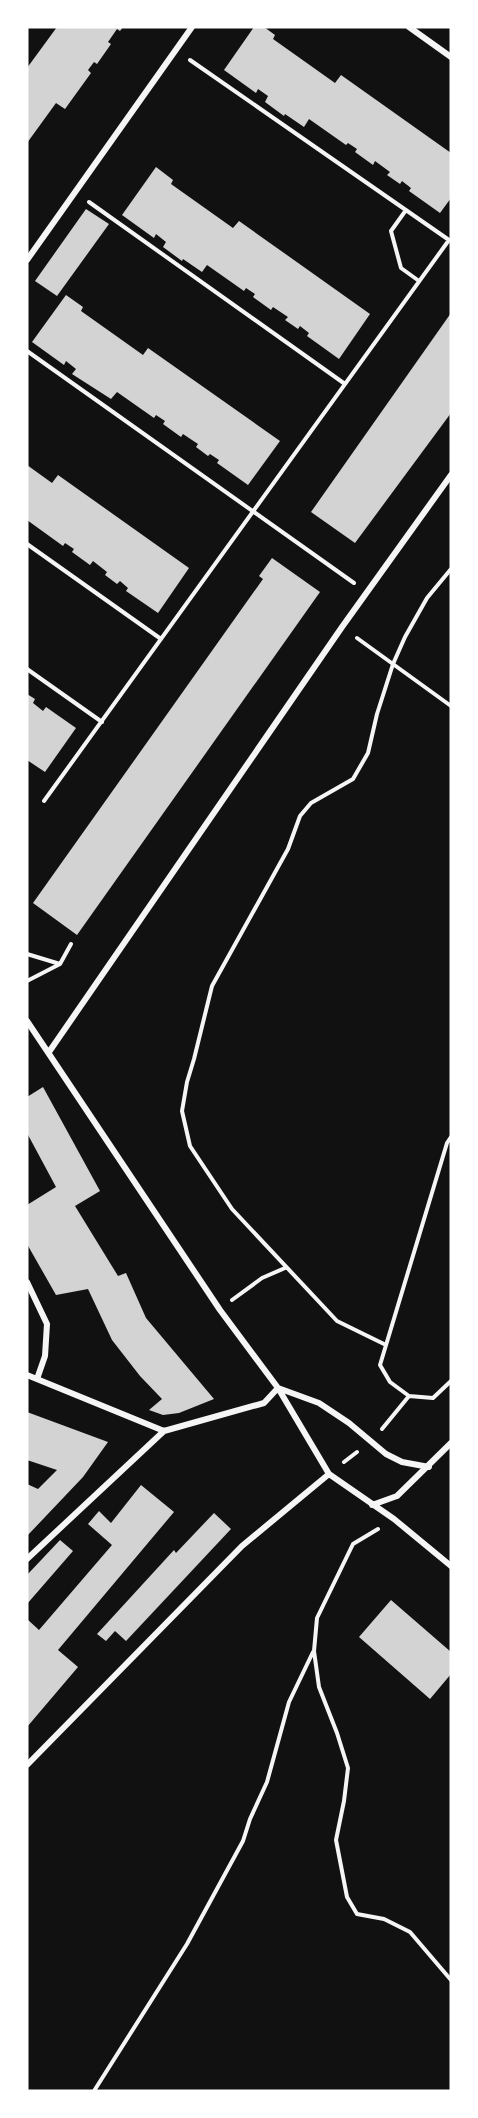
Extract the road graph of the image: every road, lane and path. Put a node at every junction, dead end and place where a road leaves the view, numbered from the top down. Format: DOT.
graph roads {
  1 [pos="192,27"];
  2 [pos="409,27"];
  3 [pos="186,57"];
  4 [pos="451,57"];
  5 [pos="86,200"];
  6 [pos="406,210"];
  7 [pos="450,240"];
  8 [pos="27,260"];
  9 [pos="419,281"];
  10 [pos="27,351"];
  11 [pos="345,384"];
  12 [pos="451,474"];
  13 [pos="254,511"];
  14 [pos="27,543"];
  15 [pos="451,569"];
  16 [pos="367,592"];
  17 [pos="342,627"];
  18 [pos="161,639"];
  19 [pos="393,664"];
  20 [pos="27,669"];
  21 [pos="451,706"];
  22 [pos="102,722"];
  23 [pos="44,801"];
  24 [pos="71,944"];
  25 [pos="27,954"];
  26 [pos="60,964"];
  27 [pos="27,981"];
  28 [pos="27,1021"];
  29 [pos="49,1052"];
  30 [pos="451,1137"];
  31 [pos="285,1268"];
  32 [pos="27,1282"];
  33 [pos="220,1310"];
  34 [pos="386,1346"];
  35 [pos="27,1375"];
  36 [pos="37,1379"];
  37 [pos="451,1381"];
  38 [pos="278,1388"];
  39 [pos="409,1396"];
  40 [pos="164,1431"];
  41 [pos="371,1441"];
  42 [pos="451,1443"];
  43 [pos="429,1467"];
  44 [pos="329,1474"];
  45 [pos="372,1505"];
  46 [pos="394,1519"];
  47 [pos="27,1559"];
  48 [pos="451,1566"];
  49 [pos="314,1651"];
  50 [pos="27,1765"];
  51 [pos="451,1980"];
  52 [pos="94,2091"];
  1 -- 8 [label="street"];
  2 -- 4 [label="street"];
  3 -- 6 [label="path"];
  5 -- 11 [label="path"];
  6 -- 7 [label="path"];
  6 -- 9 [label="path"];
  7 -- 9 [label="path"];
  9 -- 11 [label="path"];
  10 -- 13 [label="path"];
  11 -- 13 [label="path"];
  12 -- 16 [label="street"];
  13 -- 16 [label="path"];
  13 -- 18 [label="path"];
  14 -- 18 [label="path"];
  15 -- 19 [label="path"];
  16 -- 17 [label="street"];
  17 -- 19 [label="path"];
  17 -- 29 [label="street"];
  18 -- 22 [label="path"];
  19 -- 21 [label="path"];
  19 -- 31 [label="path"];
  20 -- 22 [label="path"];
  22 -- 23 [label="path"];
  24 -- 26 [label="path"];
  25 -- 26 [label="path"];
  26 -- 27 [label="path"];
  28 -- 29 [label="street"];
  29 -- 33 [label="street"];
  30 -- 34 [label="path"];
  31 -- 33 [label="path"];
  31 -- 34 [label="path"];
  32 -- 36 [label="street"];
  33 -- 38 [label="street"];
  34 -- 39 [label="path"];
  35 -- 36 [label="street"];
  36 -- 40 [label="street"];
  37 -- 39 [label="path"];
  38 -- 40 [label="street"];
  38 -- 41 [label="street"];
  38 -- 44 [label="street"];
  39 -- 41 [label="path"];
  40 -- 47 [label="street"];
  41 -- 43 [label="street"];
  41 -- 44 [label="path"];
  42 -- 43 [label="street"];
  43 -- 45 [label="street"];
  44 -- 45 [label="street"];
  44 -- 50 [label="street"];
  45 -- 46 [label="street"];
  46 -- 48 [label="street"];
  46 -- 49 [label="path"];
  49 -- 51 [label="path"];
  49 -- 52 [label="path"];
}
